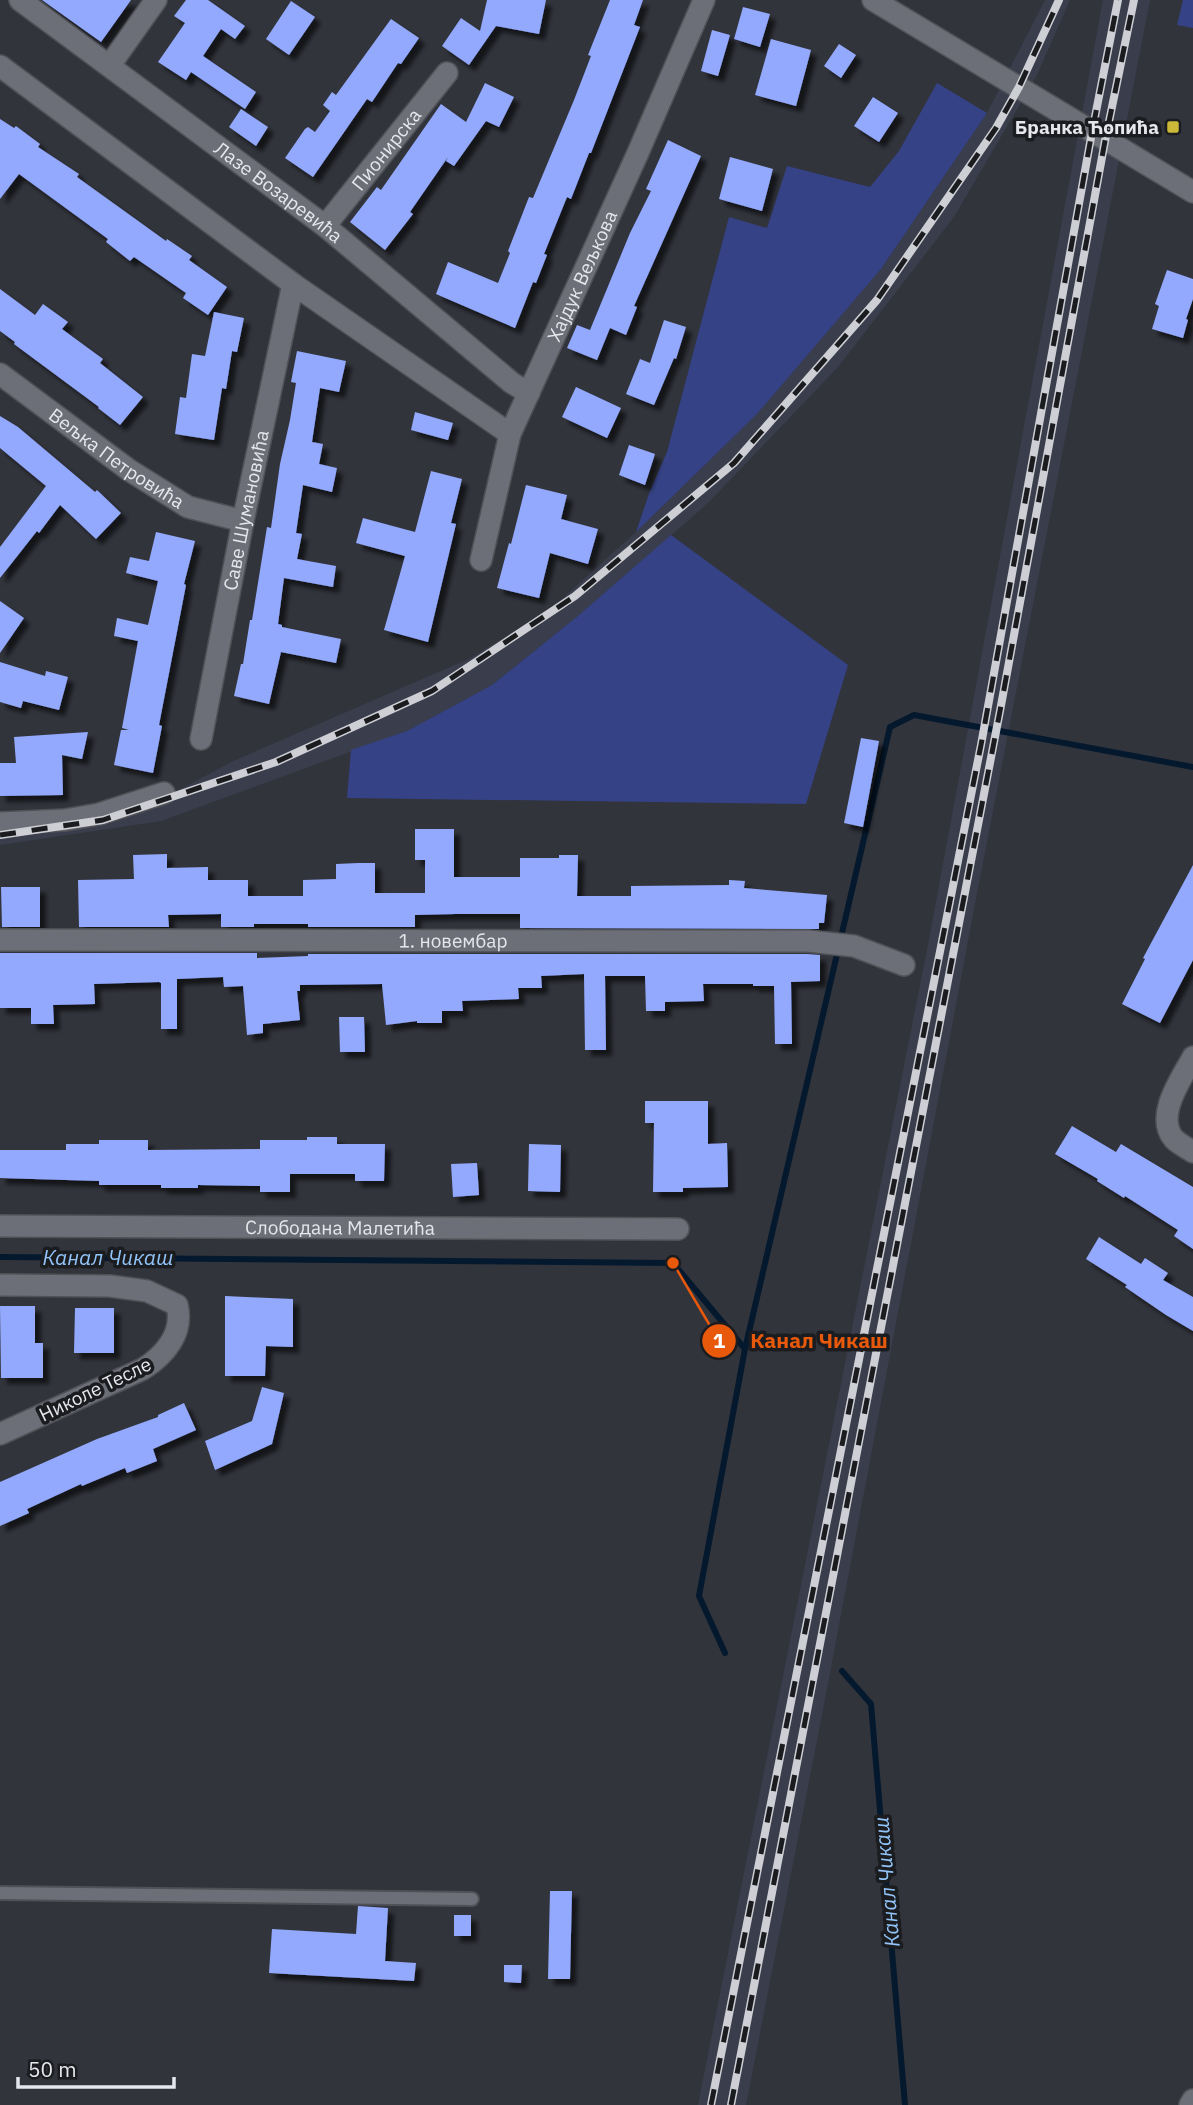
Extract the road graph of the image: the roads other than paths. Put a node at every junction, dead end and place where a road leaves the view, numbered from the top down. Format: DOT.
graph roads {
  1 [pos="20,0"];
  2 [pos="156,0"];
  3 [pos="704,0"];
  4 [pos="873,0"];
  5 [pos="110,65"];
  6 [pos="0,66"];
  7 [pos="447,73"];
  8 [pos="1191,187"];
  9 [pos="325,226"];
  10 [pos="293,284"];
  11 [pos="0,374"];
  12 [pos="529,393"];
  13 [pos="510,434"];
  14 [pos="243,522"];
  15 [pos="481,561"];
  16 [pos="201,739"];
  17 [pos="164,793"];
  18 [pos="0,823"];
  19 [pos="0,940"];
  20 [pos="904,965"];
  21 [pos="1193,1057"];
  22 [pos="1193,1152"];
  23 [pos="0,1226"];
  24 [pos="678,1230"];
  25 [pos="0,1285"];
  26 [pos="0,1434"];
  27 [pos="0,1893"];
  28 [pos="472,1899"];
  29 [pos="1193,2100"];
  30 [pos="1190,2105"];
  1 -- 5 [label="street, Лазе Возаревића"];
  2 -- 5 [label="street"];
  3 -- 12 [label="street, Хајдук Вељкова"];
  4 -- 8 [label="street"];
  5 -- 9 [label="street, Лазе Возаревића"];
  6 -- 10 [label="street"];
  7 -- 9 [label="street, Пионирска"];
  9 -- 12 [label="street, Лазе Возаревића"];
  10 -- 13 [label="street"];
  10 -- 14 [label="street, Саве Шумановића"];
  11 -- 14 [label="street, Вељка Петровића"];
  12 -- 13 [label="street, Хајдук Вељкова"];
  13 -- 15 [label="street, Хајдук Вељкова"];
  14 -- 16 [label="street, Саве Шумановића"];
  17 -- 18 [label="street"];
  19 -- 20 [label="street, 1. новембар"];
  21 -- 22 [label="street"];
  23 -- 24 [label="street, Слободана Малетића"];
  25 -- 26 [label="street, Николе Тесле"];
  27 -- 28 [label="lane"];
  29 -- 30 [label="street"];
}
